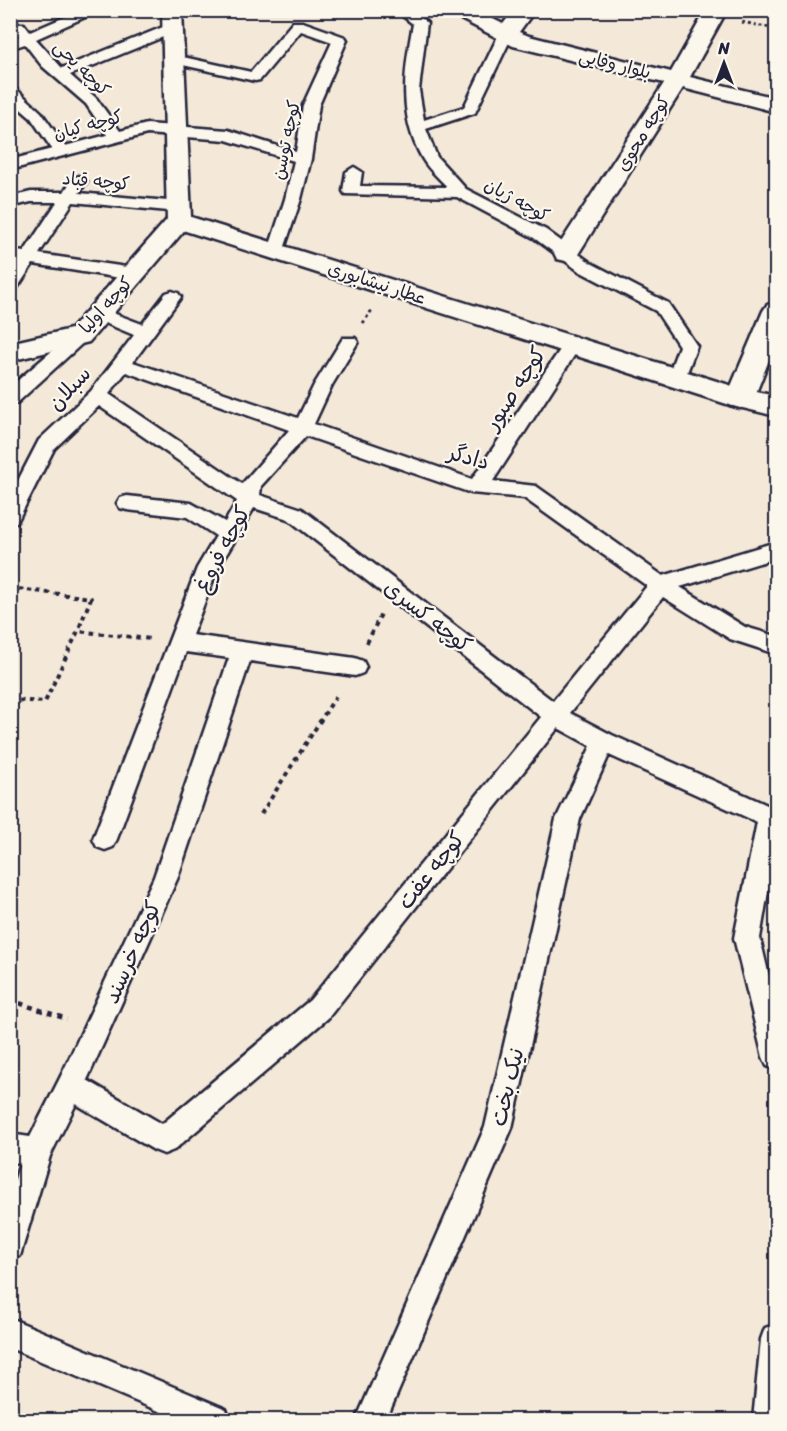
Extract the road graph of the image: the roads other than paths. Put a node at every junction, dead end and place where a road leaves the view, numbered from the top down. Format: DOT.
graph roads {
  1 [pos="94,10"];
  2 [pos="402,10"];
  3 [pos="458,10"];
  4 [pos="525,10"];
  5 [pos="717,10"];
  6 [pos="172,19"];
  7 [pos="23,33"];
  8 [pos="506,34"];
  9 [pos="10,45"];
  10 [pos="174,59"];
  11 [pos="60,74"];
  12 [pos="677,80"];
  13 [pos="10,91"];
  14 [pos="777,105"];
  15 [pos="417,127"];
  16 [pos="176,132"];
  17 [pos="116,137"];
  18 [pos="62,152"];
  19 [pos="303,159"];
  20 [pos="10,165"];
  21 [pos="354,172"];
  22 [pos="80,181"];
  23 [pos="460,192"];
  24 [pos="69,197"];
  25 [pos="10,202"];
  26 [pos="179,214"];
  27 [pos="276,251"];
  28 [pos="566,253"];
  29 [pos="10,255"];
  30 [pos="29,256"];
  31 [pos="133,274"];
  32 [pos="10,286"];
  33 [pos="172,297"];
  34 [pos="777,311"];
  35 [pos="99,314"];
  36 [pos="145,332"];
  37 [pos="80,336"];
  38 [pos="349,342"];
  39 [pos="572,345"];
  40 [pos="10,352"];
  41 [pos="121,364"];
  42 [pos="676,378"];
  43 [pos="98,396"];
  44 [pos="10,398"];
  45 [pos="740,398"];
  46 [pos="777,406"];
  47 [pos="303,427"];
  48 [pos="479,487"];
  49 [pos="249,499"];
  50 [pos="127,503"];
  51 [pos="11,514"];
  52 [pos="228,534"];
  53 [pos="777,550"];
  54 [pos="660,585"];
  55 [pos="179,642"];
  56 [pos="777,645"];
  57 [pos="242,652"];
  58 [pos="355,667"];
  59 [pos="555,716"];
  60 [pos="604,742"];
  61 [pos="105,839"];
  62 [pos="777,1057"];
  63 [pos="71,1086"];
  64 [pos="23,1150"];
  65 [pos="10,1246"];
  66 [pos="10,1333"];
  67 [pos="777,1339"];
  68 [pos="215,1420"];
  69 [pos="371,1420"];
  70 [pos="768,1420"];
  1 -- 7 [label="lane"];
  2 -- 15 [label="lane, کوچه ژیان"];
  3 -- 8 [label="street, بلوار وفایی"];
  4 -- 8 [label="street"];
  5 -- 12 [label="street, کوچه محوی"];
  6 -- 10 [label="street"];
  6 -- 11 [label="lane"];
  7 -- 9 [label="lane"];
  7 -- 11 [label="lane, کوچه یحی"];
  8 -- 12 [label="street, بلوار وفایی"];
  8 -- 15 [label="lane"];
  10 -- 16 [label="street"];
  10 -- 19 [label="lane, کوچه توسن"];
  11 -- 17 [label="lane, کوچه یحی"];
  12 -- 14 [label="street, بلوار وفایی"];
  12 -- 28 [label="street, کوچه محوی"];
  13 -- 18 [label="lane"];
  15 -- 23 [label="lane, کوچه ژیان"];
  16 -- 17 [label="lane, کوچه کیان"];
  16 -- 19 [label="lane, کوچه کیان"];
  16 -- 26 [label="street"];
  17 -- 18 [label="lane, کوچه کیان"];
  18 -- 20 [label="lane, کوچه کیان"];
  19 -- 27 [label="lane, کوچه توسن"];
  21 -- 23 [label="lane"];
  22 -- 24 [label="lane"];
  23 -- 28 [label="lane, کوچه ژیان"];
  24 -- 25 [label="lane, کوچه قباد"];
  24 -- 26 [label="lane, کوچه قباد"];
  24 -- 30 [label="lane"];
  26 -- 27 [label="street, عطار نیشابوری"];
  26 -- 31 [label="street, کوچه اولیا"];
  27 -- 39 [label="street, عطار نیشابوری"];
  28 -- 42 [label="lane, کوچه ژیان"];
  29 -- 30 [label="lane"];
  30 -- 31 [label="lane"];
  30 -- 32 [label="lane"];
  31 -- 35 [label="street, کوچه اولیا"];
  33 -- 36 [label="lane, سبلان"];
  34 -- 45 [label="street"];
  35 -- 36 [label="lane"];
  35 -- 37 [label="street, کوچه اولیا"];
  36 -- 41 [label="lane, سبلان"];
  37 -- 40 [label="street, کوچه اولیا"];
  37 -- 44 [label="lane"];
  38 -- 47 [label="lane, کوچه فروغ"];
  39 -- 42 [label="street, عطار نیشابوری"];
  39 -- 48 [label="lane, کوچه صبور"];
  41 -- 43 [label="lane, سبلان"];
  41 -- 47 [label="lane, دادگر"];
  42 -- 45 [label="street, عطار نیشابوری"];
  43 -- 49 [label="lane, کوچه کسری"];
  43 -- 51 [label="lane, سبلان"];
  45 -- 46 [label="street, عطار نیشابوری"];
  47 -- 48 [label="lane, دادگر"];
  47 -- 49 [label="lane, کوچه فروغ"];
  48 -- 54 [label="lane, دادگر"];
  49 -- 52 [label="lane, کوچه فروغ"];
  49 -- 59 [label="lane, کوچه کسری"];
  50 -- 52 [label="lane"];
  52 -- 55 [label="lane, کوچه فروغ"];
  53 -- 54 [label="lane"];
  54 -- 56 [label="lane, دادگر"];
  54 -- 59 [label="lane, کوچه عفت"];
  55 -- 57 [label="lane"];
  55 -- 61 [label="lane, کوچه فروغ"];
  57 -- 58 [label="lane"];
  57 -- 63 [label="lane, کوچه خرسند"];
  59 -- 60 [label="lane, کوچه کسری"];
  59 -- 63 [label="lane, کوچه عفت"];
  60 -- 62 [label="lane, کوچه کسری"];
  60 -- 69 [label="lane, نیک بخت"];
  63 -- 64 [label="lane, کوچه خرسند"];
  64 -- 65 [label="lane, کوچه خرسند"];
  66 -- 68 [label="lane"];
  67 -- 70 [label="lane"];
}
